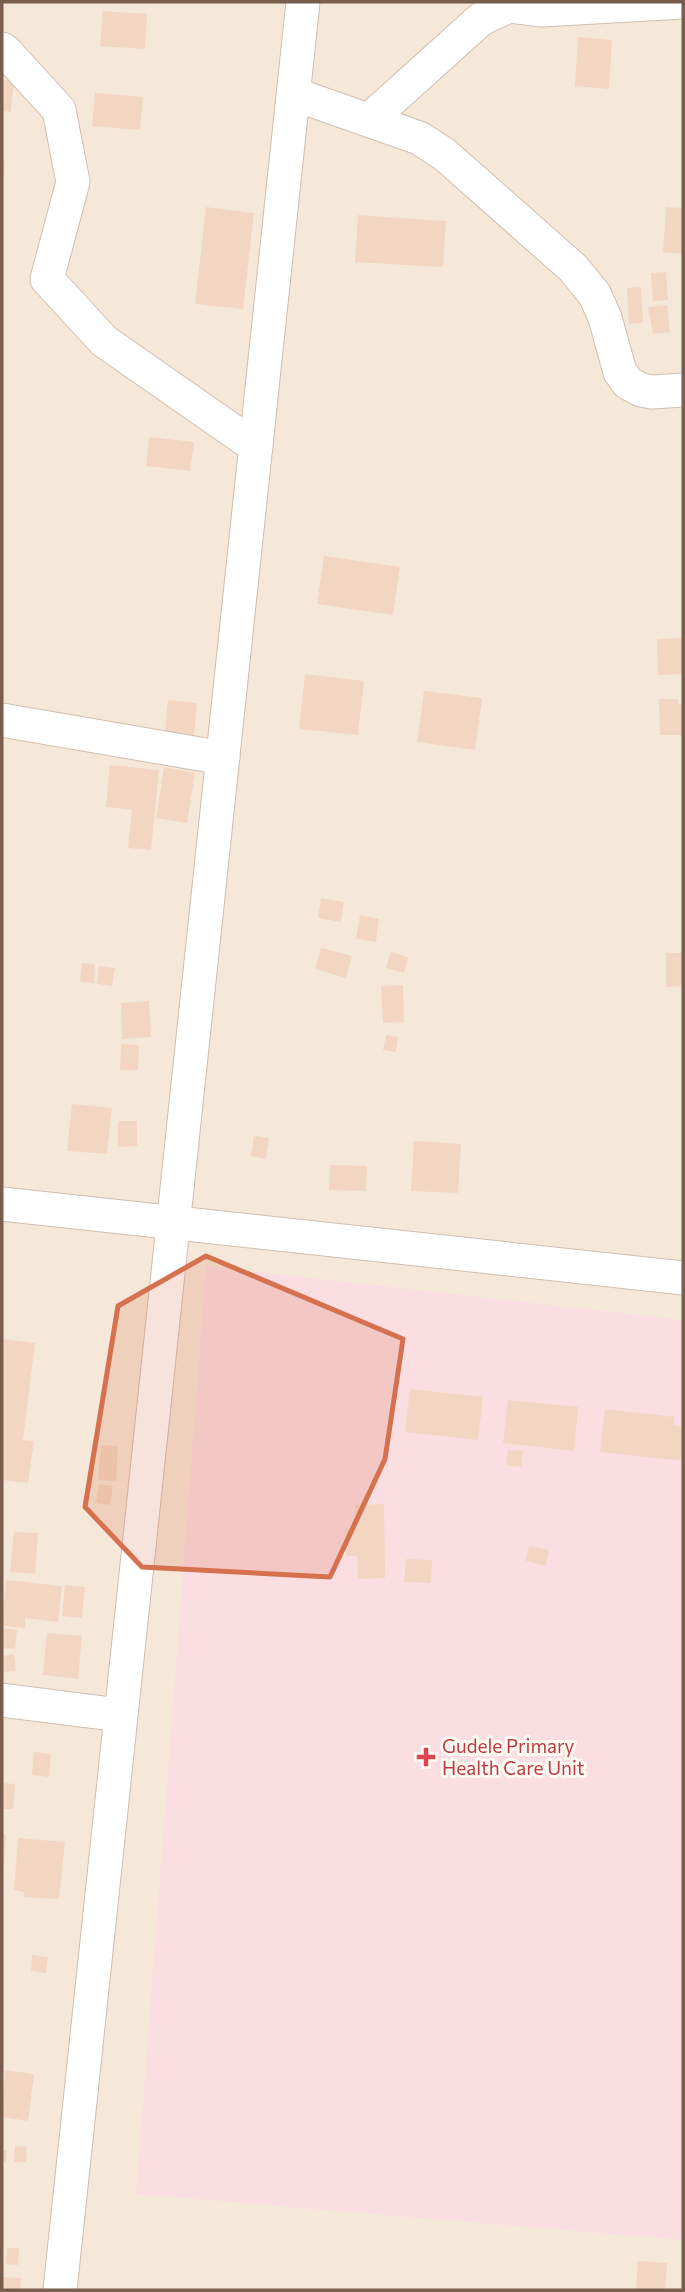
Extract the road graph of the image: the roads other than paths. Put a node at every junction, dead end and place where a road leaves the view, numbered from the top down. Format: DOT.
graph roads {
  1 [pos="303,2"];
  2 [pos="683,2"];
  3 [pos="2,50"];
  4 [pos="294,94"];
  5 [pos="369,120"];
  6 [pos="683,390"];
  7 [pos="256,447"];
  8 [pos="2,720"];
  9 [pos="223,758"];
  10 [pos="2,1205"];
  11 [pos="174,1223"];
  12 [pos="683,1278"];
  13 [pos="2,1700"];
  14 [pos="120,1715"];
  15 [pos="60,2290"];
  1 -- 4 [label="street"];
  2 -- 5 [label="street"];
  3 -- 7 [label="street"];
  4 -- 5 [label="street"];
  4 -- 7 [label="street"];
  5 -- 6 [label="street"];
  7 -- 9 [label="street"];
  8 -- 9 [label="street"];
  9 -- 11 [label="street"];
  10 -- 11 [label="street"];
  11 -- 12 [label="street"];
  11 -- 14 [label="street"];
  13 -- 14 [label="street"];
  14 -- 15 [label="street"];
}
